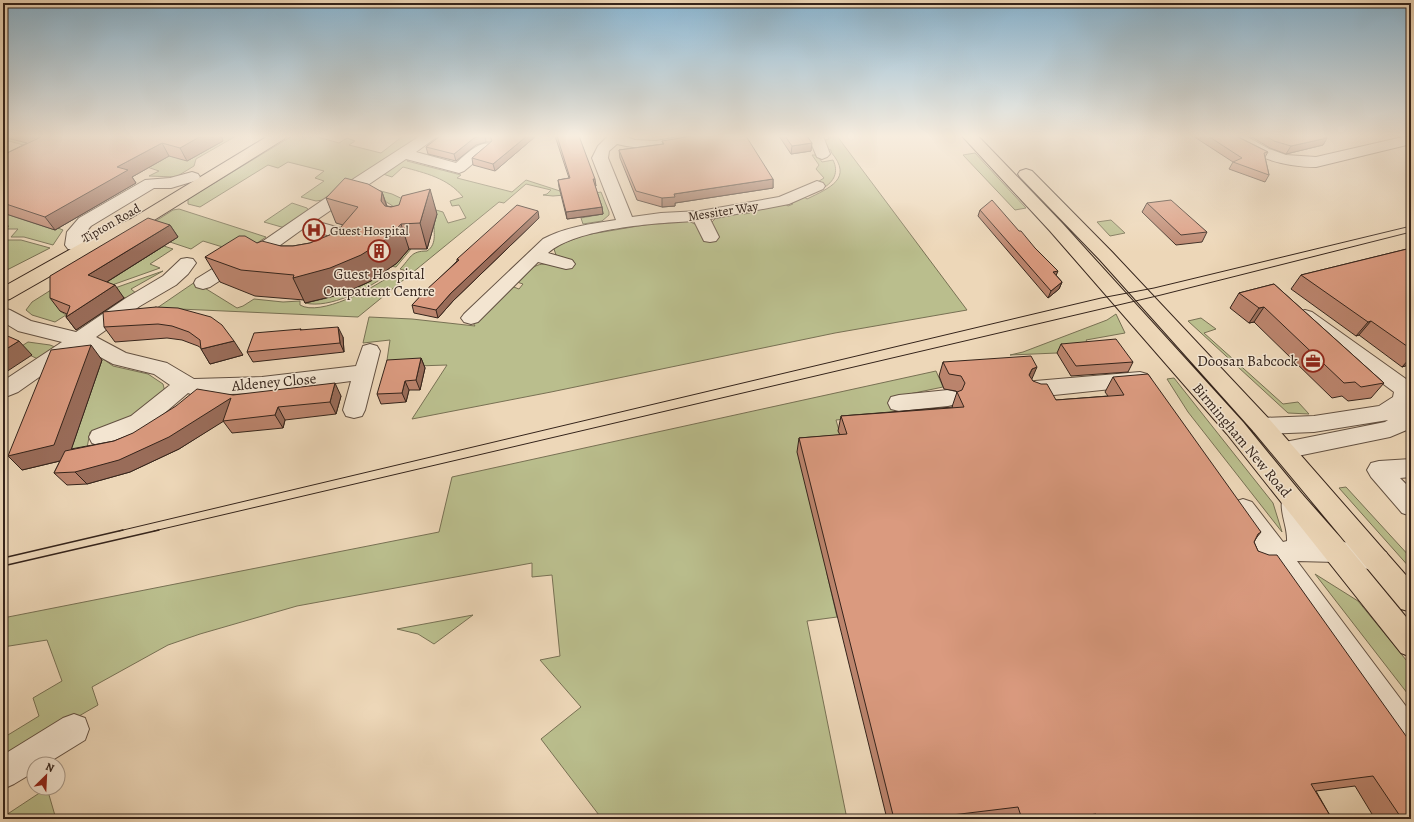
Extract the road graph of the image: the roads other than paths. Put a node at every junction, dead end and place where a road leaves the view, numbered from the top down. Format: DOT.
graph roads {
  1 [pos="196,174"];
  2 [pos="216,174"];
  3 [pos="372,174"];
  4 [pos="607,174"];
  5 [pos="1006,174"];
  6 [pos="1026,174"];
  7 [pos="818,186"];
  8 [pos="343,193"];
  9 [pos="366,198"];
  10 [pos="700,216"];
  11 [pos="142,220"];
  12 [pos="302,222"];
  13 [pos="626,223"];
  14 [pos="710,237"];
  15 [pos="259,252"];
  16 [pos="535,255"];
  17 [pos="311,260"];
  18 [pos="187,263"];
  19 [pos="290,263"];
  20 [pos="566,264"];
  21 [pos="203,283"];
  22 [pos="3,286"];
  23 [pos="3,295"];
  24 [pos="3,307"];
  25 [pos="3,314"];
  26 [pos="471,318"];
  27 [pos="1317,319"];
  28 [pos="79,339"];
  29 [pos="1378,349"];
  30 [pos="370,351"];
  31 [pos="1359,355"];
  32 [pos="364,372"];
  33 [pos="185,384"];
  34 [pos="1036,389"];
  35 [pos="1155,391"];
  36 [pos="5,392"];
  37 [pos="1406,392"];
  38 [pos="948,398"];
  39 [pos="898,403"];
  40 [pos="354,410"];
  41 [pos="1262,426"];
  42 [pos="1234,428"];
  43 [pos="100,437"];
  44 [pos="1282,450"];
  45 [pos="1258,457"];
  46 [pos="1411,468"];
  47 [pos="1230,492"];
  48 [pos="1292,501"];
  49 [pos="1411,506"];
  50 [pos="1336,551"];
  51 [pos="1277,553"];
  52 [pos="1377,560"];
  53 [pos="1411,600"];
  54 [pos="1411,644"];
  55 [pos="74,729"];
  56 [pos="1411,738"];
  57 [pos="3,773"];
  1 -- 22 [label="main road, Tipton Road"];
  2 -- 11 [label="main road, Tipton Road"];
  3 -- 8 [label="street"];
  4 -- 13 [label="street"];
  5 -- 42 [label="main road, Birmingham New Road"];
  6 -- 41 [label="main road, Birmingham New Road"];
  7 -- 10 [label="street, Messiter Way"];
  8 -- 9 [label="street"];
  8 -- 12 [label="street"];
  10 -- 13 [label="street, Messiter Way"];
  10 -- 14 [label="street"];
  11 -- 23 [label="main road"];
  11 -- 24 [label="main road, Tipton Road"];
  12 -- 15 [label="street"];
  12 -- 17 [label="street"];
  13 -- 16 [label="street, Messiter Way"];
  15 -- 19 [label="street"];
  15 -- 21 [label="street"];
  16 -- 20 [label="street"];
  16 -- 26 [label="street, Messiter Way"];
  18 -- 28 [label="street"];
  25 -- 28 [label="street, Aldeney Close"];
  27 -- 31 [label="street"];
  28 -- 33 [label="street, Aldeney Close"];
  28 -- 36 [label="street"];
  29 -- 31 [label="street"];
  30 -- 32 [label="street"];
  31 -- 37 [label="street"];
  32 -- 33 [label="street, Aldeney Close"];
  32 -- 40 [label="street"];
  33 -- 43 [label="street"];
  34 -- 35 [label="street"];
  37 -- 41 [label="street"];
  37 -- 44 [label="street"];
  38 -- 39 [label="street"];
  41 -- 42 [label="main road"];
  41 -- 44 [label="main road, Birmingham New Road"];
  42 -- 45 [label="main road, Birmingham New Road"];
  44 -- 45 [label="main road"];
  44 -- 52 [label="main road, Birmingham New Road"];
  45 -- 48 [label="main road, Birmingham New Road"];
  46 -- 49 [label="street"];
  47 -- 51 [label="street"];
  48 -- 50 [label="main road, Birmingham New Road"];
  48 -- 51 [label="street"];
  50 -- 51 [label="street"];
  50 -- 52 [label="street"];
  50 -- 54 [label="main road, Birmingham New Road"];
  51 -- 56 [label="street"];
  52 -- 53 [label="main road, Birmingham New Road"];
  55 -- 57 [label="street"];
}
